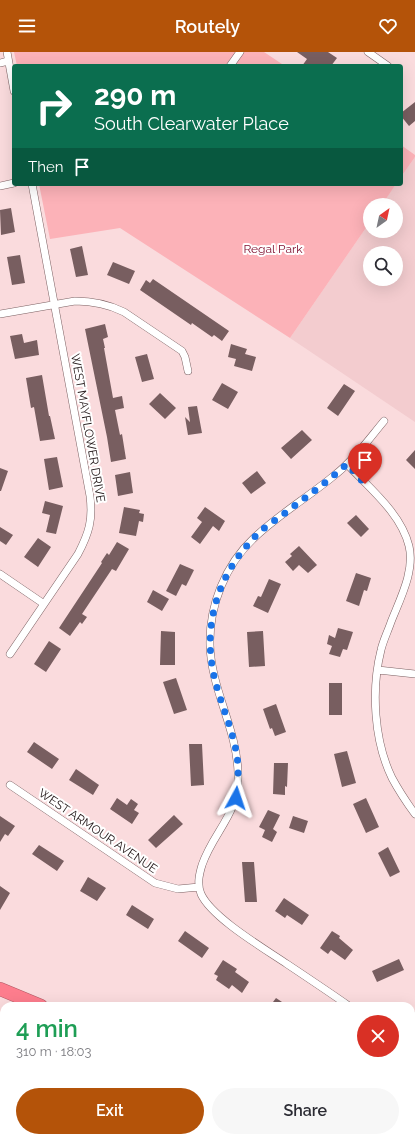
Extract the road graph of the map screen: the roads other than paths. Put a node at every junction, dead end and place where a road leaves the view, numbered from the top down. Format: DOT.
graph roads {
  1 [pos="7,52"];
  2 [pos="240,52"];
  3 [pos="368,52"];
  4 [pos="8,61"];
  5 [pos="0,63"];
  6 [pos="231,64"];
  7 [pos="385,64"];
  8 [pos="12,80"];
  9 [pos="12,183"];
  10 [pos="0,186"];
  11 [pos="32,186"];
  12 [pos="54,304"];
  13 [pos="0,314"];
  14 [pos="188,371"];
  15 [pos="384,421"];
  16 [pos="347,464"];
  17 [pos="0,574"];
  18 [pos="44,604"];
  19 [pos="10,654"];
  20 [pos="378,670"];
  21 [pos="415,674"];
  22 [pos="10,785"];
  23 [pos="415,814"];
  24 [pos="199,887"];
  25 [pos="0,989"];
  26 [pos="31,1002"];
  27 [pos="343,1002"];
  1 -- 4 [label="street"];
  2 -- 6 [label="street"];
  3 -- 7 [label="street"];
  4 -- 5 [label="street"];
  4 -- 8 [label="street"];
  9 -- 10 [label="street"];
  11 -- 12 [label="street, WEST MAYFLOWER DRIVE"];
  12 -- 13 [label="street"];
  12 -- 14 [label="street"];
  12 -- 18 [label="street, WEST MAYFLOWER DRIVE"];
  15 -- 16 [label="street"];
  16 -- 20 [label="street"];
  16 -- 24 [label="street"];
  17 -- 18 [label="street"];
  18 -- 19 [label="street, WEST MAYFLOWER DRIVE"];
  20 -- 21 [label="street"];
  20 -- 23 [label="street"];
  22 -- 24 [label="street, WEST ARMOUR AVENUE"];
  24 -- 27 [label="street"];
  25 -- 26 [label="highway"];
}
